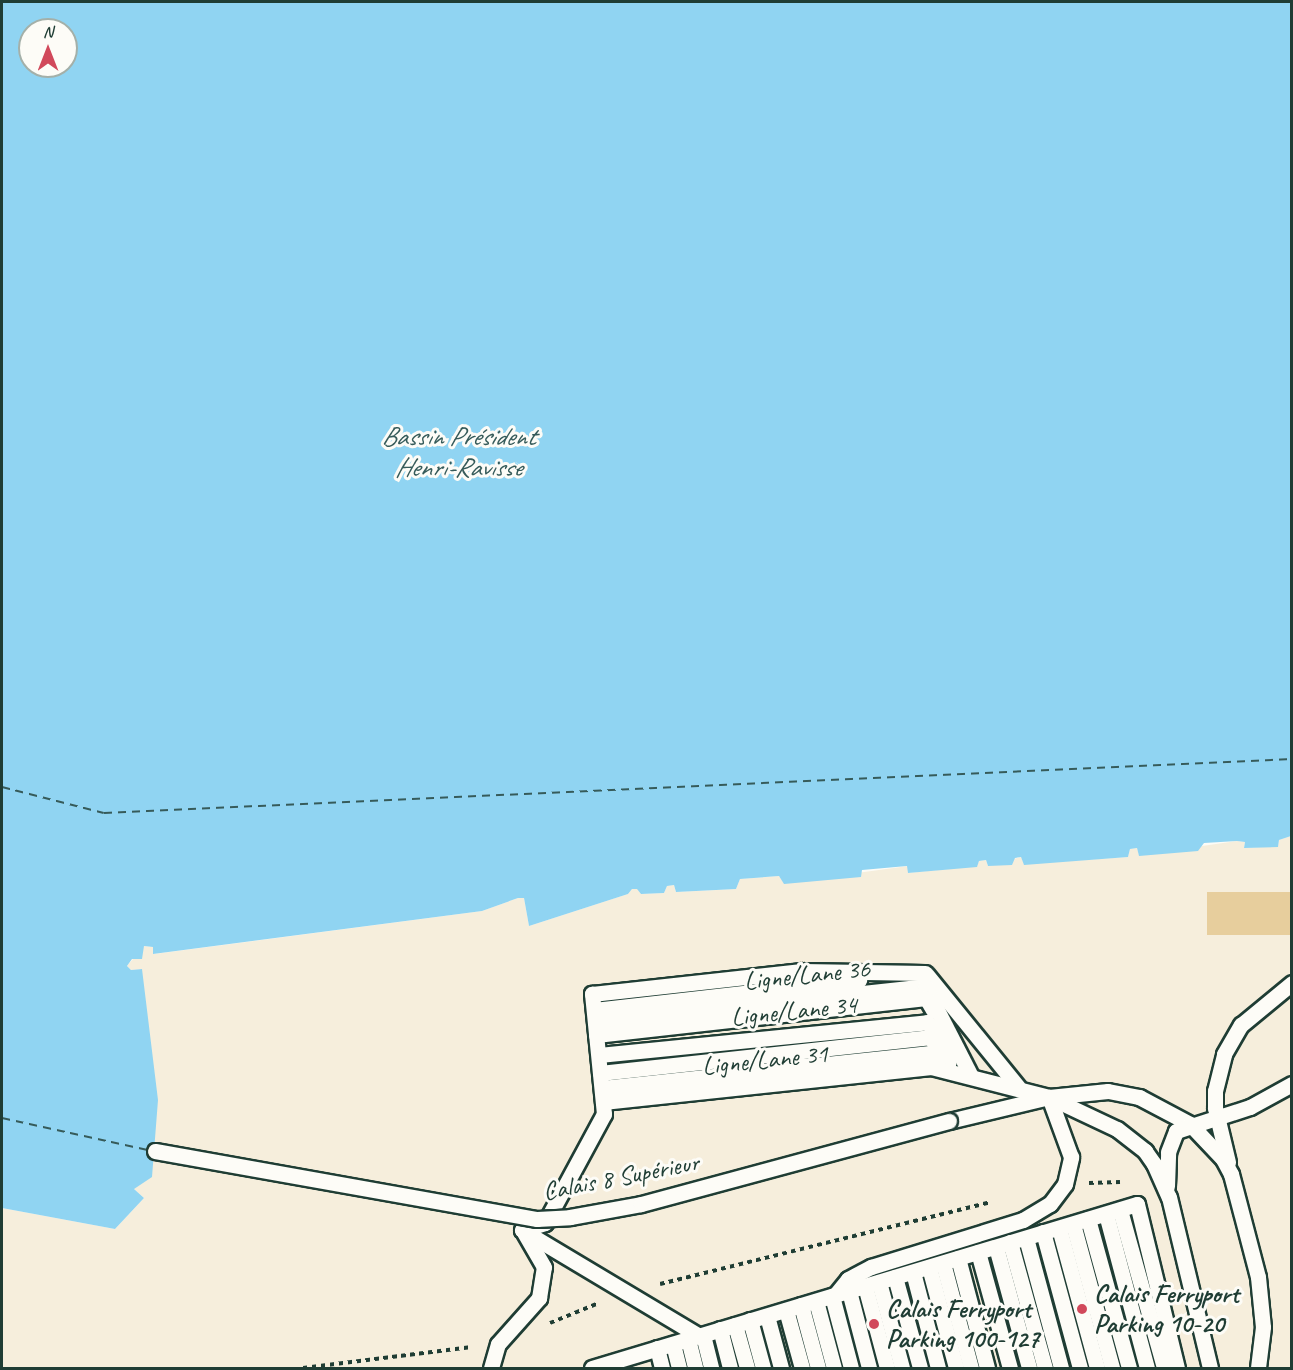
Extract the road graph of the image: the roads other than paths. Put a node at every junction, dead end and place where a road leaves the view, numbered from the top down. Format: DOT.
graph roads {
  1 [pos="924,973"];
  2 [pos="1292,983"];
  3 [pos="595,1022"];
  4 [pos="599,1055"];
  5 [pos="970,1074"];
  6 [pos="1292,1084"];
  7 [pos="602,1087"];
  8 [pos="1018,1087"];
  9 [pos="1049,1097"];
  10 [pos="1217,1117"];
  11 [pos="1190,1124"];
  12 [pos="155,1151"];
  13 [pos="1231,1174"];
  14 [pos="1169,1197"];
  15 [pos="1113,1212"];
  16 [pos="1088,1219"];
  17 [pos="1066,1226"];
  18 [pos="522,1230"];
  19 [pos="1043,1232"];
  20 [pos="1026,1238"];
  21 [pos="1003,1245"];
  22 [pos="978,1252"];
  23 [pos="943,1263"];
  24 [pos="913,1272"];
  25 [pos="895,1277"];
  26 [pos="872,1284"];
  27 [pos="839,1294"];
  28 [pos="816,1301"];
  29 [pos="793,1307"];
  30 [pos="767,1316"];
  31 [pos="743,1323"];
  32 [pos="720,1329"];
  33 [pos="691,1339"];
  34 [pos="657,1348"];
  35 [pos="625,1364"];
  36 [pos="491,1368"];
  37 [pos="593,1368"];
  38 [pos="662,1368"];
  39 [pos="679,1368"];
  40 [pos="696,1368"];
  41 [pos="711,1368"];
  42 [pos="730,1368"];
  43 [pos="747,1368"];
  44 [pos="763,1368"];
  45 [pos="781,1368"];
  46 [pos="802,1368"];
  47 [pos="818,1368"];
  48 [pos="834,1368"];
  49 [pos="851,1368"];
  50 [pos="869,1368"];
  51 [pos="887,1368"];
  52 [pos="903,1368"];
  53 [pos="920,1368"];
  54 [pos="939,1368"];
  55 [pos="956,1368"];
  56 [pos="971,1368"];
  57 [pos="987,1368"];
  58 [pos="1010,1368"];
  59 [pos="1029,1368"];
  60 [pos="1044,1368"];
  61 [pos="1061,1368"];
  62 [pos="1080,1368"];
  63 [pos="1097,1368"];
  64 [pos="1112,1368"];
  65 [pos="1129,1368"];
  66 [pos="1147,1368"];
  67 [pos="1164,1368"];
  68 [pos="1177,1368"];
  69 [pos="1210,1368"];
  70 [pos="1258,1368"];
  1 -- 3 [label="lane"];
  1 -- 3 [label="lane"];
  1 -- 8 [label="lane"];
  2 -- 10 [label="lane"];
  3 -- 4 [label="lane"];
  3 -- 5 [label="lane, Ligne/Lane 36"];
  4 -- 5 [label="lane, Ligne/Lane 34"];
  4 -- 7 [label="lane"];
  5 -- 7 [label="lane, Ligne/Lane 31"];
  5 -- 7 [label="lane"];
  5 -- 8 [label="lane, Ligne/Lane 31"];
  6 -- 10 [label="lane"];
  7 -- 18 [label="lane"];
  8 -- 9 [label="lane, Ligne/Lane 31"];
  9 -- 11 [label="lane"];
  9 -- 12 [label="lane, Calais 8 Supérieur, bridge"];
  9 -- 14 [label="lane"];
  9 -- 27 [label="lane"];
  10 -- 11 [label="lane"];
  10 -- 13 [label="lane"];
  11 -- 13 [label="lane"];
  11 -- 14 [label="lane"];
  13 -- 70 [label="lane"];
  14 -- 69 [label="lane"];
  15 -- 16 [label="lane"];
  15 -- 66 [label="lane"];
  15 -- 67 [label="lane"];
  15 -- 68 [label="lane"];
  16 -- 17 [label="lane"];
  16 -- 65 [label="lane"];
  17 -- 19 [label="lane"];
  17 -- 63 [label="lane"];
  17 -- 64 [label="lane"];
  18 -- 33 [label="lane"];
  18 -- 36 [label="lane"];
  19 -- 20 [label="lane"];
  19 -- 62 [label="lane"];
  20 -- 21 [label="lane"];
  20 -- 61 [label="lane"];
  21 -- 22 [label="lane"];
  21 -- 59 [label="lane"];
  21 -- 60 [label="lane"];
  22 -- 23 [label="lane"];
  22 -- 58 [label="lane"];
  23 -- 24 [label="lane"];
  23 -- 55 [label="lane"];
  23 -- 56 [label="lane"];
  23 -- 57 [label="lane"];
  24 -- 25 [label="lane"];
  24 -- 54 [label="lane"];
  25 -- 26 [label="lane"];
  25 -- 53 [label="lane"];
  26 -- 27 [label="lane"];
  26 -- 51 [label="lane"];
  26 -- 52 [label="lane"];
  27 -- 28 [label="lane"];
  27 -- 49 [label="lane"];
  27 -- 50 [label="lane"];
  28 -- 29 [label="lane"];
  28 -- 48 [label="lane"];
  29 -- 30 [label="lane"];
  29 -- 46 [label="lane"];
  29 -- 47 [label="lane"];
  30 -- 31 [label="lane"];
  30 -- 45 [label="lane"];
  31 -- 32 [label="lane"];
  31 -- 43 [label="lane"];
  31 -- 44 [label="lane"];
  32 -- 33 [label="lane"];
  32 -- 42 [label="lane"];
  33 -- 34 [label="lane"];
  33 -- 39 [label="lane"];
  33 -- 40 [label="lane"];
  33 -- 41 [label="lane"];
  34 -- 35 [label="lane"];
  34 -- 38 [label="lane"];
  35 -- 37 [label="lane"];
}
